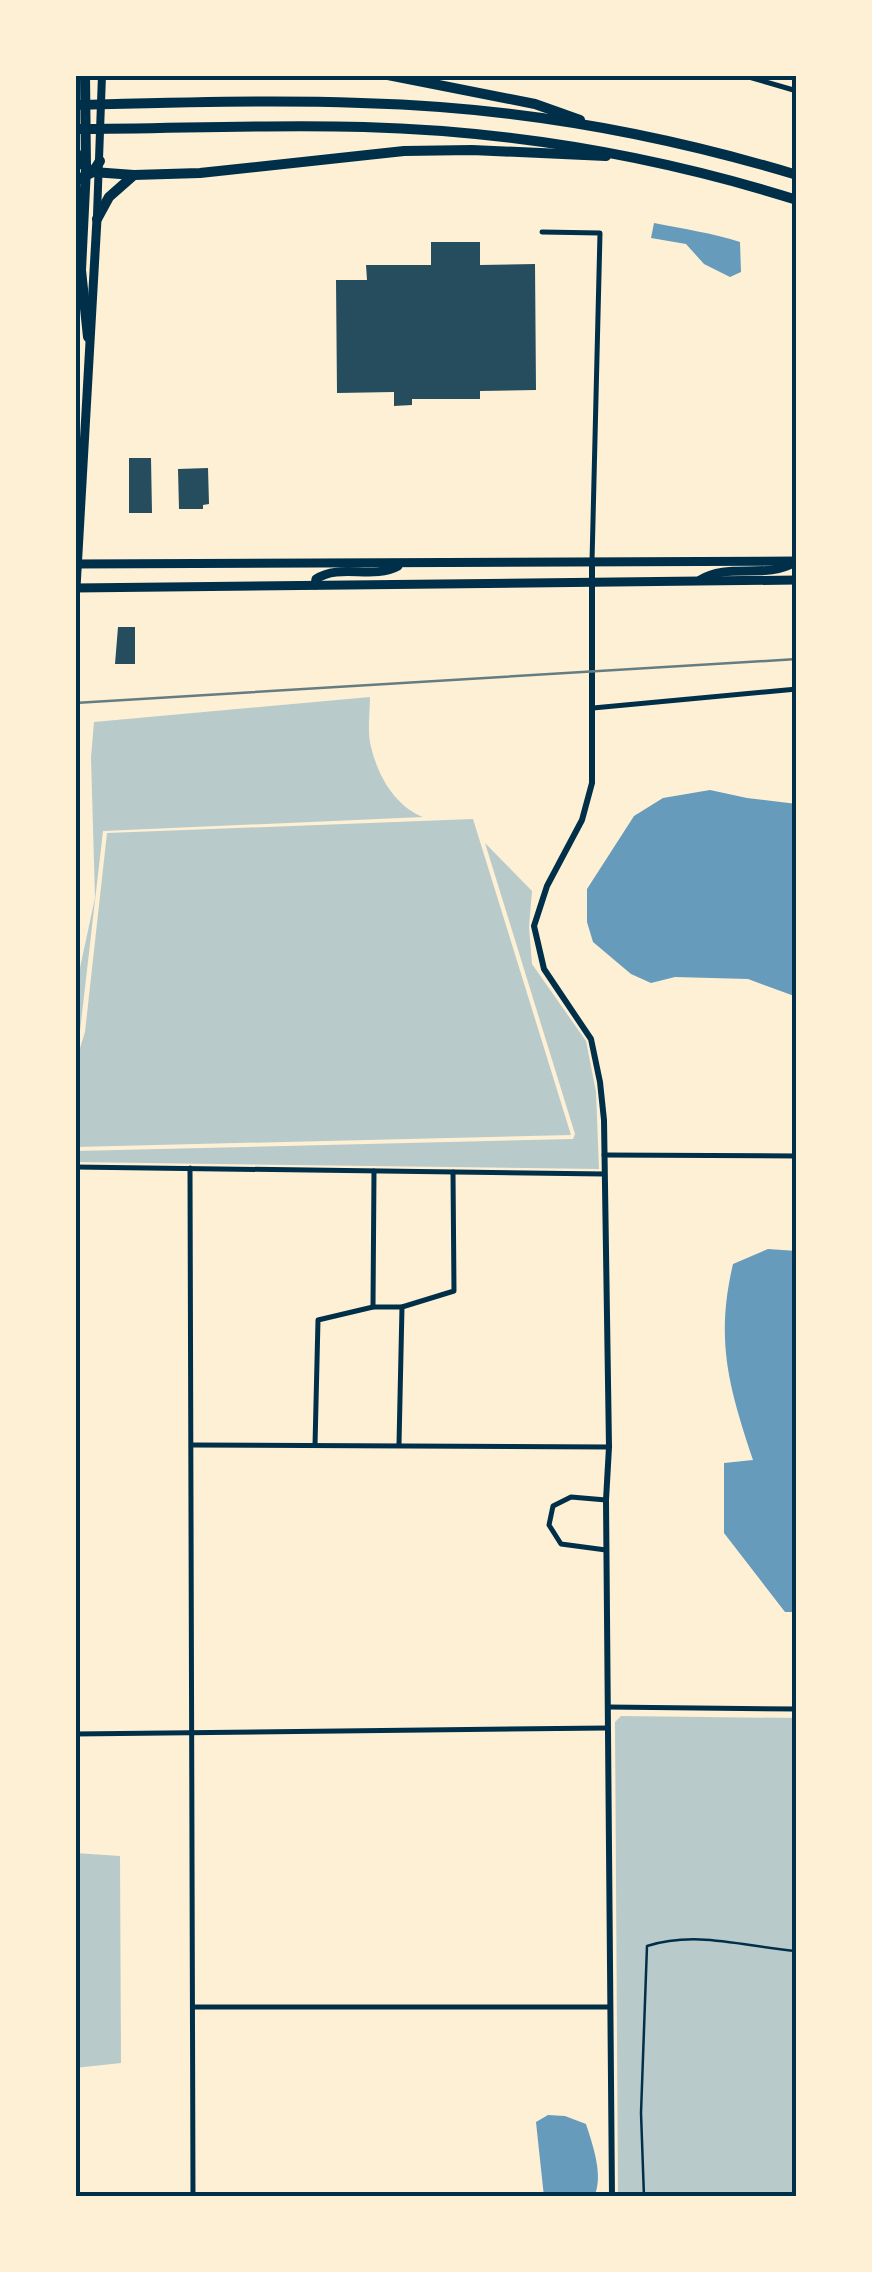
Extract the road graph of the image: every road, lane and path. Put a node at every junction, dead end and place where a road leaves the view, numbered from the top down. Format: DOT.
graph roads {
  1 [pos="85,75"];
  2 [pos="102,75"];
  3 [pos="388,75"];
  4 [pos="742,75"];
  5 [pos="797,91"];
  6 [pos="75,105"];
  7 [pos="605,128"];
  8 [pos="75,129"];
  9 [pos="75,151"];
  10 [pos="626,156"];
  11 [pos="100,161"];
  12 [pos="88,175"];
  13 [pos="134,175"];
  14 [pos="797,175"];
  15 [pos="797,200"];
  16 [pos="97,219"];
  17 [pos="542,232"];
  18 [pos="88,336"];
  19 [pos="797,560"];
  20 [pos="592,562"];
  21 [pos="76,564"];
  22 [pos="400,564"];
  23 [pos="797,580"];
  24 [pos="592,582"];
  25 [pos="698,582"];
  26 [pos="314,585"];
  27 [pos="76,588"];
  28 [pos="797,689"];
  29 [pos="75,706"];
  30 [pos="593,708"];
  31 [pos="604,1155"];
  32 [pos="797,1156"];
  33 [pos="75,1167"];
  34 [pos="190,1168"];
  35 [pos="374,1171"];
  36 [pos="453,1172"];
  37 [pos="604,1174"];
  38 [pos="373,1307"];
  39 [pos="402,1307"];
  40 [pos="192,1444"];
  41 [pos="314,1444"];
  42 [pos="399,1444"];
  43 [pos="609,1448"];
  44 [pos="606,1500"];
  45 [pos="606,1550"];
  46 [pos="608,1707"];
  47 [pos="797,1709"];
  48 [pos="608,1728"];
  49 [pos="75,1734"];
  50 [pos="192,1735"];
  51 [pos="797,1951"];
  52 [pos="194,2007"];
  53 [pos="610,2007"];
  54 [pos="193,2197"];
  55 [pos="612,2197"];
  56 [pos="644,2197"];
  1 -- 12 [label="highway"];
  2 -- 11 [label="main road"];
  3 -- 7 [label="highway"];
  4 -- 5 [label="street"];
  6 -- 7 [label="highway"];
  7 -- 14 [label="highway"];
  8 -- 10 [label="highway"];
  9 -- 12 [label="highway"];
  10 -- 13 [label="highway"];
  10 -- 15 [label="highway"];
  11 -- 12 [label="highway"];
  12 -- 13 [label="highway"];
  12 -- 16 [label="main road"];
  12 -- 18 [label="highway"];
  13 -- 16 [label="highway"];
  16 -- 18 [label="main road"];
  17 -- 20 [label="street"];
  18 -- 21 [label="main road"];
  19 -- 20 [label="main road"];
  19 -- 25 [label="main road"];
  20 -- 22 [label="main road"];
  20 -- 24 [label="street"];
  21 -- 22 [label="main road"];
  21 -- 27 [label="main road"];
  22 -- 26 [label="main road"];
  23 -- 25 [label="main road"];
  24 -- 25 [label="main road"];
  24 -- 26 [label="main road"];
  24 -- 30 [label="street"];
  26 -- 27 [label="main road"];
  27 -- 29 [label="main road"];
  28 -- 30 [label="street"];
  30 -- 31 [label="street"];
  31 -- 32 [label="street"];
  31 -- 37 [label="street"];
  33 -- 34 [label="street"];
  34 -- 35 [label="street"];
  34 -- 40 [label="street"];
  35 -- 36 [label="street"];
  35 -- 38 [label="street"];
  36 -- 37 [label="street"];
  36 -- 39 [label="street"];
  37 -- 43 [label="street"];
  38 -- 39 [label="street"];
  38 -- 41 [label="street"];
  39 -- 42 [label="street"];
  40 -- 41 [label="street"];
  40 -- 50 [label="street"];
  41 -- 42 [label="street"];
  42 -- 43 [label="street"];
  43 -- 44 [label="street"];
  44 -- 45 [label="street"];
  44 -- 45 [label="street"];
  45 -- 46 [label="street"];
  46 -- 47 [label="street"];
  46 -- 48 [label="street"];
  48 -- 50 [label="street"];
  48 -- 53 [label="street"];
  49 -- 50 [label="street"];
  50 -- 52 [label="street"];
  51 -- 56 [label="path"];
  52 -- 53 [label="street"];
  52 -- 54 [label="street"];
  53 -- 55 [label="street"];
}
